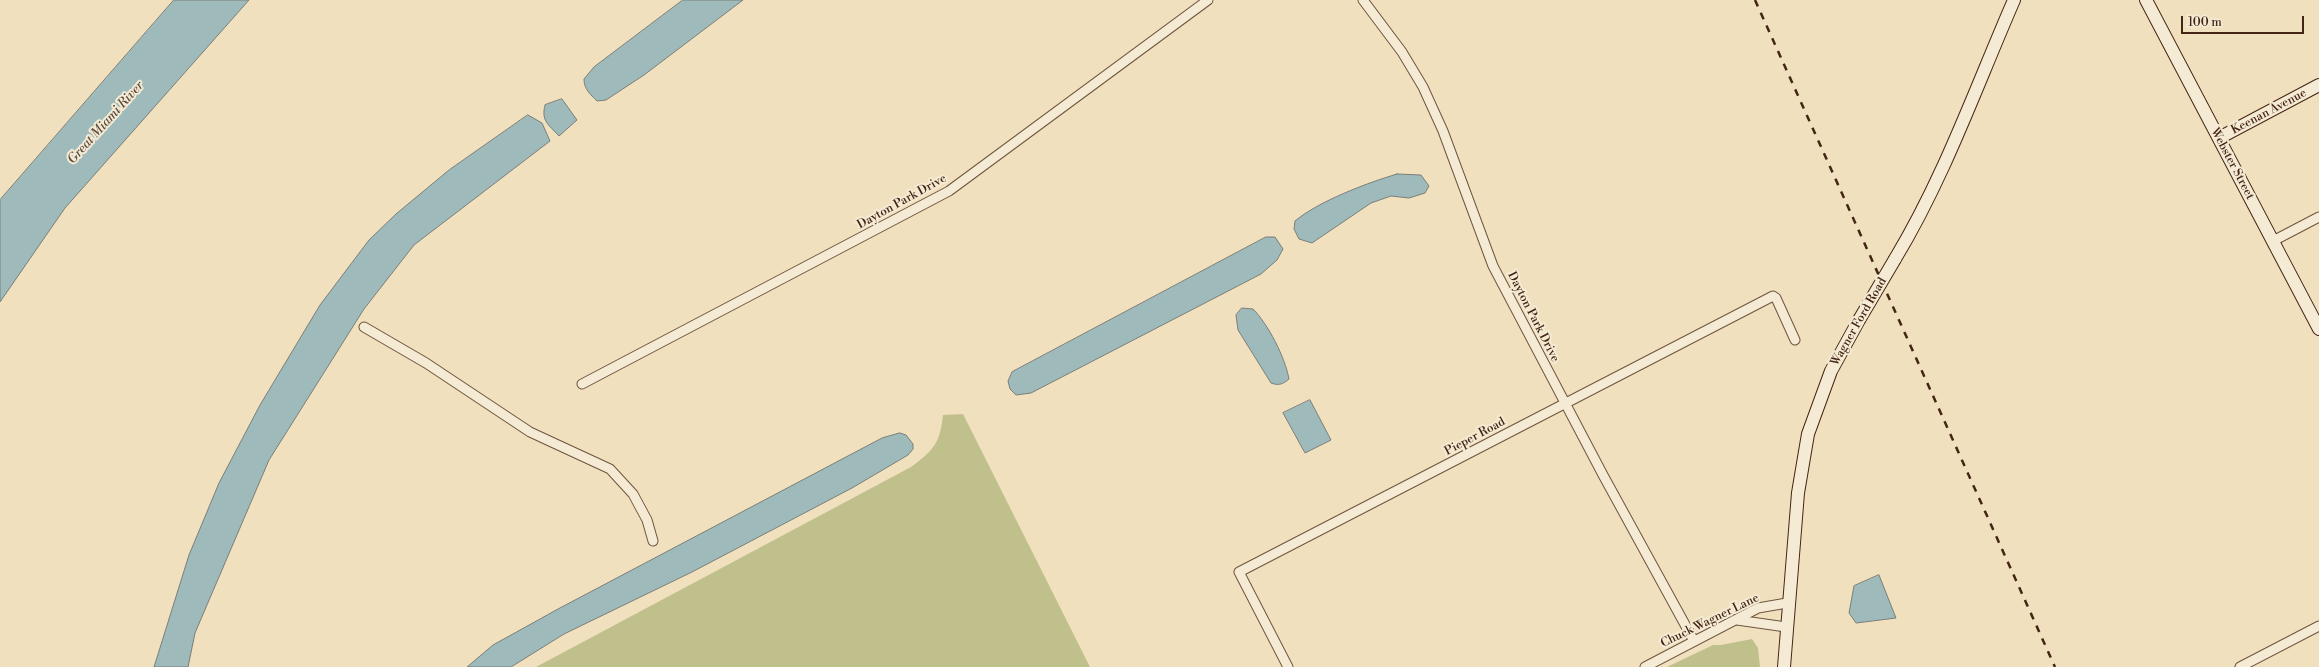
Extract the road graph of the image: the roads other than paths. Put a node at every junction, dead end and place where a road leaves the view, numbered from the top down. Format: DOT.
graph roads {
  1 [pos="1208,0"];
  2 [pos="1363,0"];
  3 [pos="2014,0"];
  4 [pos="2146,0"];
  5 [pos="2319,85"];
  6 [pos="2219,138"];
  7 [pos="2319,217"];
  8 [pos="2273,241"];
  9 [pos="364,327"];
  10 [pos="2319,329"];
  11 [pos="1795,340"];
  12 [pos="582,384"];
  13 [pos="1565,404"];
  14 [pos="653,541"];
  15 [pos="1787,603"];
  16 [pos="1737,620"];
  17 [pos="2319,626"];
  18 [pos="1786,627"];
  19 [pos="1694,641"];
  20 [pos="1288,667"];
  21 [pos="1646,667"];
  22 [pos="1784,667"];
  23 [pos="2240,667"];
  1 -- 12 [label="street, Dayton Park Drive"];
  2 -- 13 [label="street, Dayton Park Drive"];
  3 -- 15 [label="main road, Wagner Ford Road, bridge"];
  4 -- 6 [label="main road, Webster Street"];
  5 -- 6 [label="main road, Keenan Avenue"];
  6 -- 8 [label="main road, Webster Street"];
  7 -- 8 [label="street"];
  8 -- 10 [label="main road, Webster Street"];
  9 -- 14 [label="street"];
  11 -- 13 [label="street, Pieper Road"];
  13 -- 19 [label="street, Dayton Park Drive"];
  13 -- 20 [label="street, Pieper Road"];
  15 -- 16 [label="street, Chuck Wagner Lane"];
  15 -- 18 [label="main road, Wagner Ford Road"];
  16 -- 18 [label="street"];
  16 -- 19 [label="street, Chuck Wagner Lane"];
  17 -- 23 [label="street"];
  18 -- 22 [label="main road, Wagner Ford Road"];
  19 -- 21 [label="street, Chuck Wagner Lane"];
}
